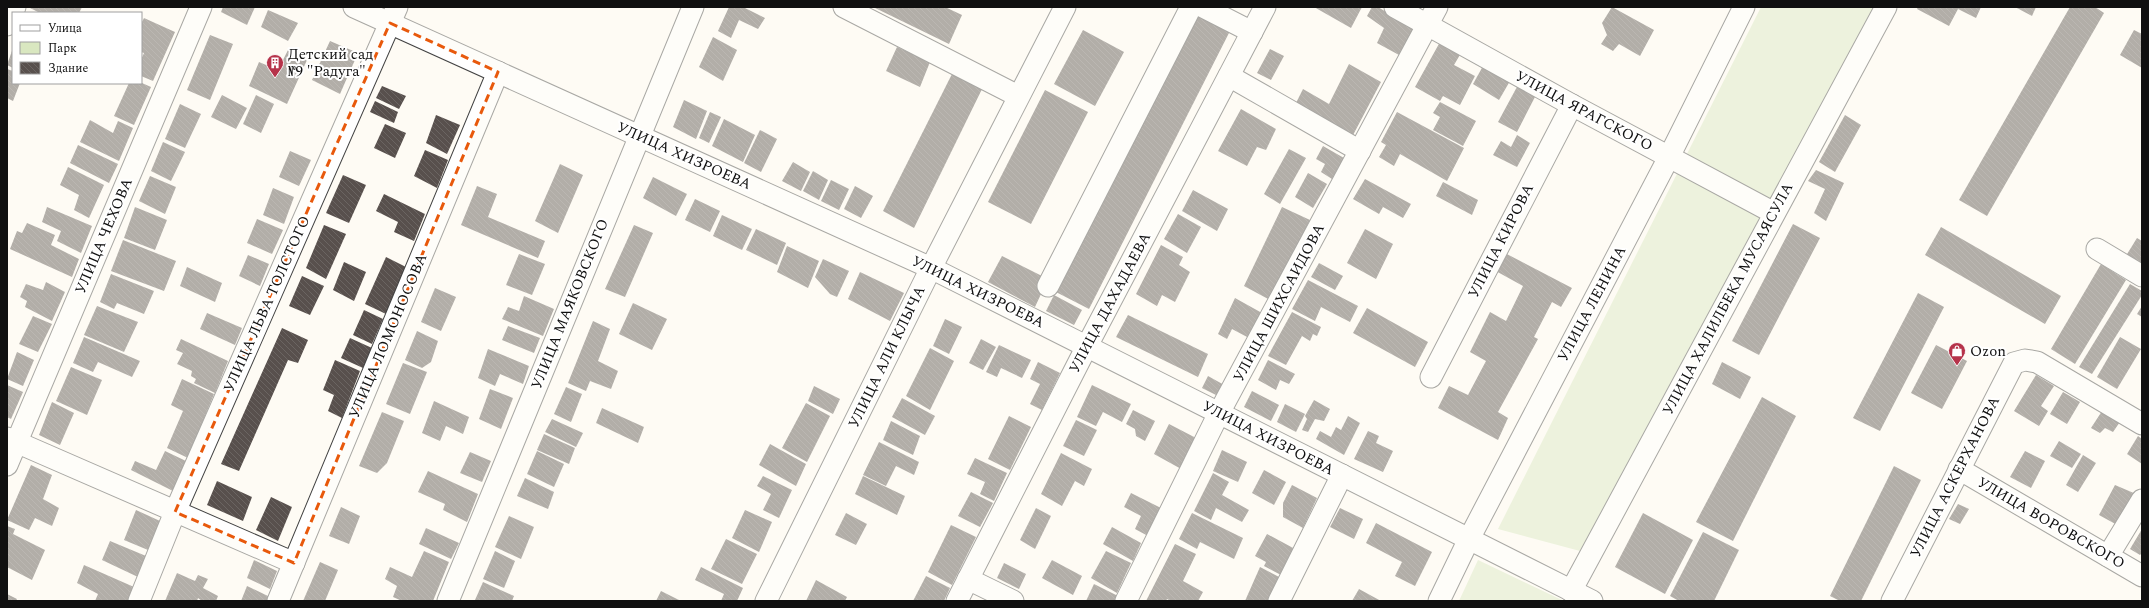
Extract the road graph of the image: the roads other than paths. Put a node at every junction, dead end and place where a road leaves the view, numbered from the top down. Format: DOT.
graph roads {
  1 [pos="201,7"];
  2 [pos="354,7"];
  3 [pos="693,7"];
  4 [pos="844,7"];
  5 [pos="1064,7"];
  6 [pos="1192,7"];
  7 [pos="1203,7"];
  8 [pos="1265,7"];
  9 [pos="1395,7"];
  10 [pos="1744,7"];
  11 [pos="1886,7"];
  12 [pos="12,14"];
  13 [pos="393,15"];
  14 [pos="1432,16"];
  15 [pos="7,25"];
  16 [pos="1252,32"];
  17 [pos="498,72"];
  18 [pos="1229,76"];
  19 [pos="1018,96"];
  20 [pos="1572,105"];
  21 [pos="640,136"];
  22 [pos="1360,152"];
  23 [pos="1669,157"];
  24 [pos="1774,213"];
  25 [pos="2098,249"];
  26 [pos="931,268"];
  27 [pos="2142,276"];
  28 [pos="1048,286"];
  29 [pos="1087,346"];
  30 [pos="1431,377"];
  31 [pos="1219,413"];
  32 [pos="2142,424"];
  33 [pos="12,440"];
  34 [pos="7,465"];
  35 [pos="1960,469"];
  36 [pos="1342,475"];
  37 [pos="2142,500"];
  38 [pos="175,512"];
  39 [pos="1469,539"];
  40 [pos="2108,556"];
  41 [pos="294,564"];
  42 [pos="2142,576"];
  43 [pos="968,579"];
  44 [pos="1571,591"];
  45 [pos="139,601"];
  46 [pos="278,601"];
  47 [pos="448,601"];
  48 [pos="766,601"];
  49 [pos="957,601"];
  50 [pos="1013,601"];
  51 [pos="1126,601"];
  52 [pos="1279,601"];
  53 [pos="1439,601"];
  54 [pos="1592,601"];
  55 [pos="1892,601"];
  1 -- 33 [label="street, УЛИЦА ЧЕХОВА"];
  2 -- 13 [label="street, УЛИЦА ХИЗРОЕВА"];
  3 -- 21 [label="street, УЛИЦА МАЯКОВСКОГО"];
  4 -- 19 [label="street"];
  5 -- 19 [label="street, УЛИЦА АЛИ КЛЫЧА"];
  6 -- 28 [label="street"];
  7 -- 16 [label="street"];
  8 -- 16 [label="street, УЛИЦА ДАХАДАЕВА"];
  9 -- 14 [label="street, УЛИЦА ЯРАГСКОГО"];
  10 -- 23 [label="street, УЛИЦА ЛЕНИНА"];
  11 -- 24 [label="street, УЛИЦА ХАЛИЛБЕКА МУСАЯСУЛА"];
  12 -- 15 [label="street"];
  13 -- 17 [label="street, УЛИЦА ХИЗРОЕВА"];
  13 -- 38 [label="street, УЛИЦА ЛЬВА ТОЛСТОГО"];
  14 -- 20 [label="street, УЛИЦА ЯРАГСКОГО"];
  14 -- 22 [label="street, УЛИЦА ШИХСАИДОВА"];
  16 -- 18 [label="street, УЛИЦА ДАХАДАЕВА"];
  17 -- 21 [label="street, УЛИЦА ХИЗРОЕВА"];
  17 -- 41 [label="street, УЛИЦА ЛОМОНОСОВА"];
  18 -- 22 [label="street"];
  18 -- 29 [label="street, УЛИЦА ДАХАДАЕВА"];
  19 -- 26 [label="street, УЛИЦА АЛИ КЛЫЧА"];
  20 -- 23 [label="street, УЛИЦА ЯРАГСКОГО"];
  20 -- 30 [label="street, УЛИЦА КИРОВА"];
  21 -- 26 [label="street, УЛИЦА ХИЗРОЕВА"];
  21 -- 47 [label="street, УЛИЦА МАЯКОВСКОГО"];
  22 -- 31 [label="street, УЛИЦА ШИХСАИДОВА"];
  23 -- 24 [label="street, УЛИЦА ЯРАГСКОГО"];
  23 -- 39 [label="street, УЛИЦА ЛЕНИНА"];
  24 -- 44 [label="street, УЛИЦА ХАЛИЛБЕКА МУСАЯСУЛА"];
  25 -- 27 [label="street"];
  26 -- 29 [label="street, УЛИЦА ХИЗРОЕВА"];
  26 -- 48 [label="street, УЛИЦА АЛИ КЛЫЧА"];
  29 -- 31 [label="street, УЛИЦА ХИЗРОЕВА"];
  29 -- 43 [label="street, УЛИЦА ДАХАДАЕВА"];
  31 -- 36 [label="street, УЛИЦА ХИЗРОЕВА"];
  31 -- 51 [label="street, УЛИЦА ШИХСАИДОВА"];
  32 -- 35 [label="street, УЛИЦА АСКЕРХАНОВА"];
  33 -- 34 [label="street, УЛИЦА ЧЕХОВА"];
  33 -- 38 [label="street"];
  35 -- 40 [label="street, УЛИЦА ВОРОВСКОГО"];
  35 -- 55 [label="street, УЛИЦА АСКЕРХАНОВА"];
  36 -- 39 [label="street, УЛИЦА ХИЗРОЕВА"];
  36 -- 52 [label="street"];
  37 -- 40 [label="street"];
  38 -- 41 [label="street"];
  38 -- 45 [label="street, УЛИЦА ЛЬВА ТОЛСТОГО"];
  39 -- 44 [label="street, УЛИЦА ХИЗРОЕВА"];
  39 -- 53 [label="street, УЛИЦА ЛЕНИНА"];
  40 -- 42 [label="street, УЛИЦА ВОРОВСКОГО"];
  41 -- 46 [label="street, УЛИЦА ЛОМОНОСОВА"];
  43 -- 49 [label="street, УЛИЦА ДАХАДАЕВА"];
  43 -- 50 [label="street"];
  44 -- 54 [label="street, УЛИЦА ХИЗРОЕВА"];
}
